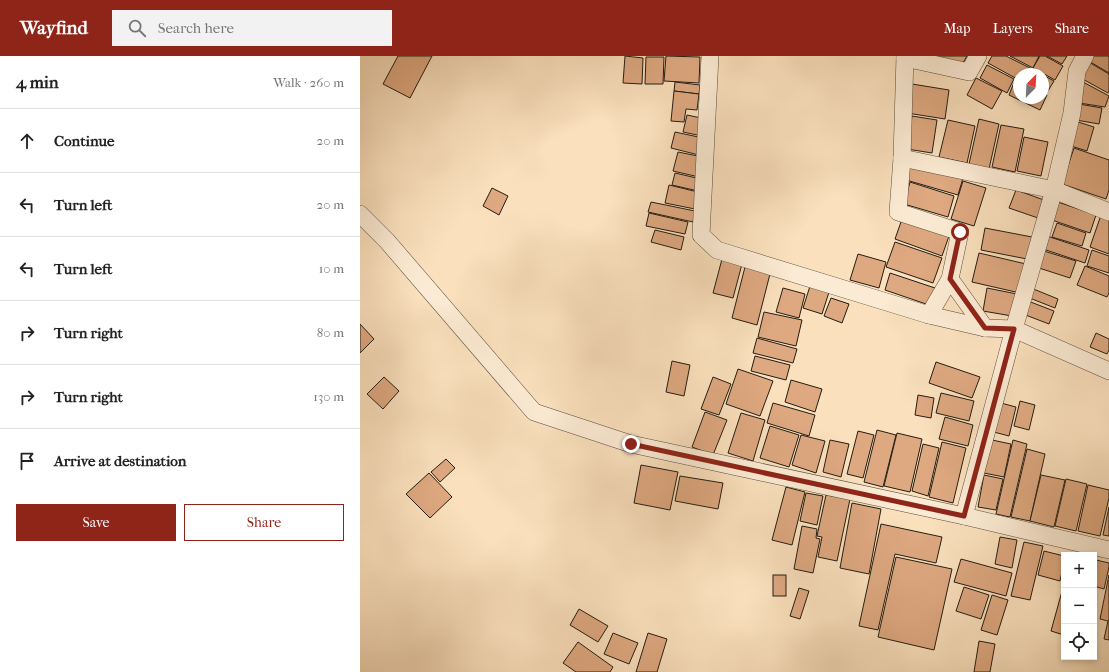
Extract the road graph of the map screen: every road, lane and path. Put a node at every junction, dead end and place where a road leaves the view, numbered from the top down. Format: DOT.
graph roads {
  1 [pos="710,56"];
  2 [pos="978,56"];
  3 [pos="1085,56"];
  4 [pos="905,57"];
  5 [pos="902,158"];
  6 [pos="1054,190"];
  7 [pos="1109,212"];
  8 [pos="360,214"];
  9 [pos="950,279"];
  10 [pos="929,315"];
  11 [pos="985,328"];
  12 [pos="1014,329"];
  13 [pos="1109,371"];
  14 [pos="964,516"];
  15 [pos="1109,550"];
  1 -- 10 [label="street"];
  2 -- 4 [label="street"];
  3 -- 6 [label="street"];
  4 -- 5 [label="street"];
  5 -- 6 [label="street"];
  5 -- 9 [label="street"];
  6 -- 7 [label="street"];
  6 -- 12 [label="street"];
  8 -- 14 [label="street"];
  9 -- 10 [label="street"];
  9 -- 11 [label="street"];
  10 -- 11 [label="street"];
  11 -- 12 [label="street"];
  12 -- 13 [label="street"];
  12 -- 14 [label="street"];
  14 -- 15 [label="street"];
}
